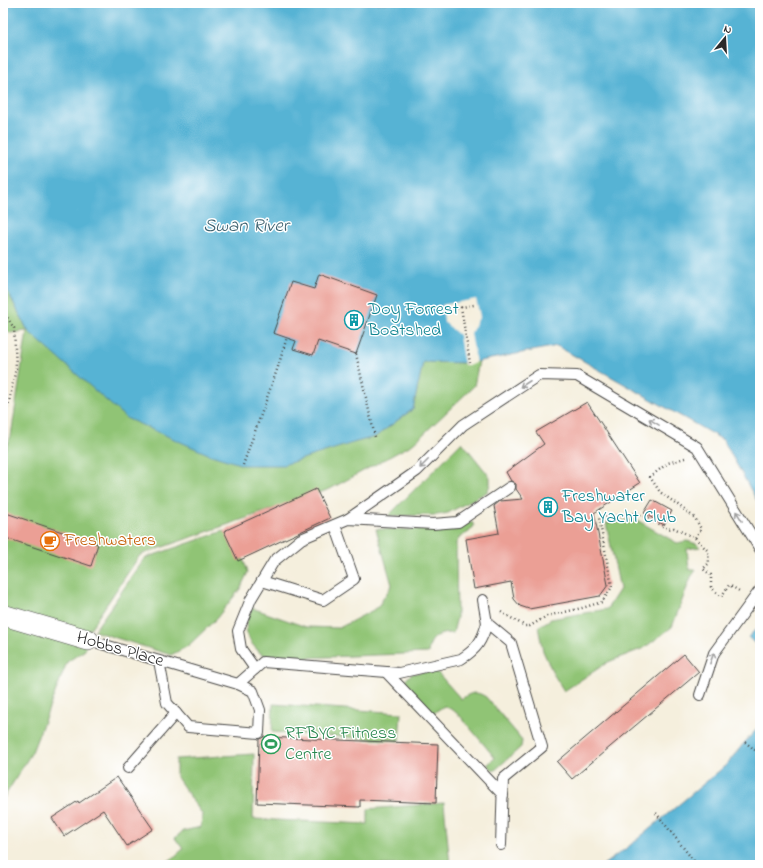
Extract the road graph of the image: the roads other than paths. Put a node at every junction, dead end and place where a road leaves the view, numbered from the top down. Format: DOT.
graph roads {
  1 [pos="510,487"];
  2 [pos="348,520"];
  3 [pos="335,525"];
  4 [pos="760,549"];
  5 [pos="262,581"];
  6 [pos="760,590"];
  7 [pos="483,600"];
  8 [pos="3,615"];
  9 [pos="487,624"];
  10 [pos="88,640"];
  11 [pos="159,661"];
  12 [pos="255,669"];
  13 [pos="386,672"];
  14 [pos="238,684"];
  15 [pos="700,696"];
  16 [pos="176,714"];
  17 [pos="128,768"];
  18 [pos="503,795"];
  19 [pos="501,845"];
  1 -- 2 [label="lane"];
  2 -- 3 [label="lane"];
  4 -- 2 [label="lane, one-way"];
  3 -- 5 [label="lane"];
  3 -- 5 [label="lane"];
  5 -- 12 [label="lane"];
  15 -- 6 [label="lane, one-way"];
  7 -- 9 [label="lane"];
  8 -- 10 [label="street, Hobbs Place"];
  9 -- 13 [label="lane"];
  9 -- 18 [label="lane"];
  10 -- 11 [label="lane, Hobbs Place"];
  11 -- 14 [label="lane, Hobbs Place"];
  11 -- 16 [label="lane"];
  12 -- 13 [label="lane"];
  12 -- 14 [label="lane"];
  13 -- 18 [label="lane"];
  14 -- 16 [label="lane, Hobbs Place"];
  16 -- 17 [label="lane"];
  18 -- 19 [label="lane"];
}
